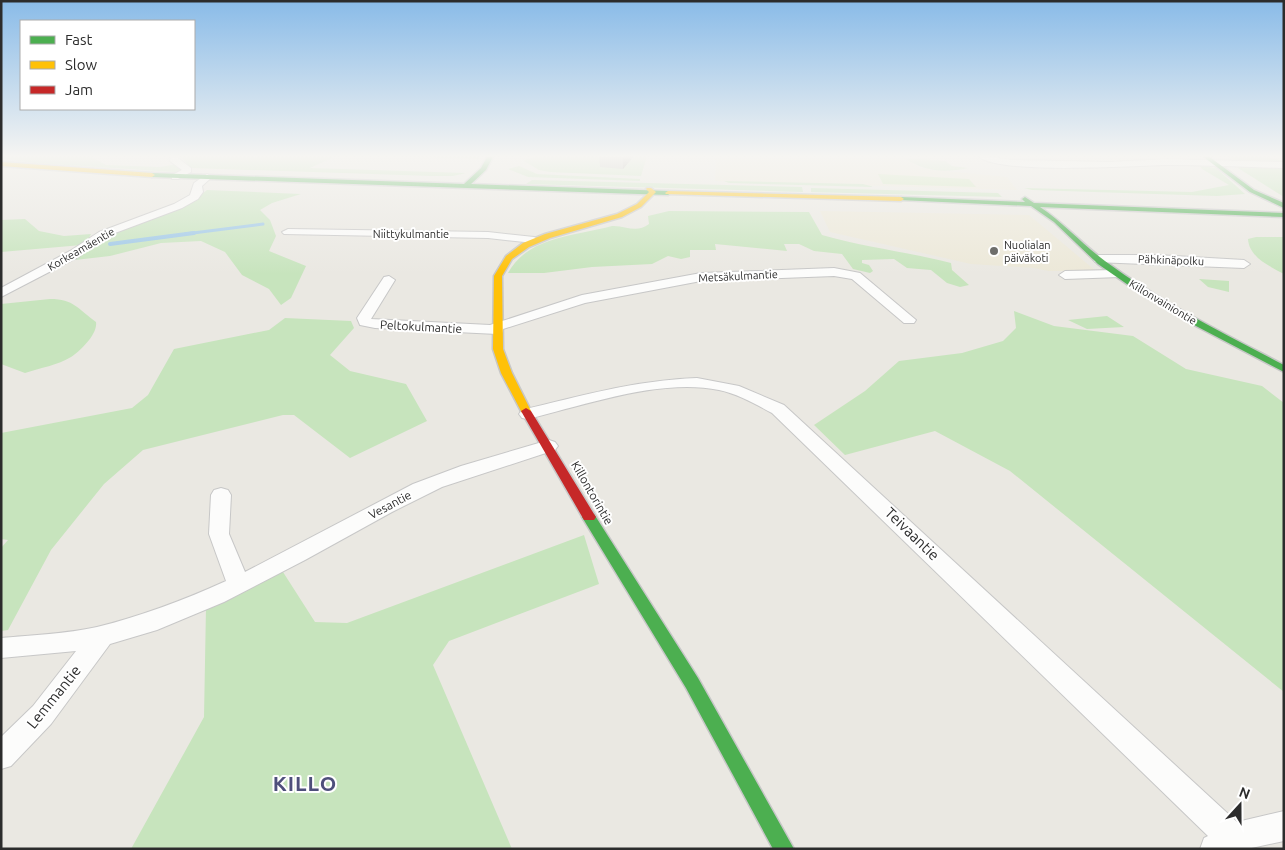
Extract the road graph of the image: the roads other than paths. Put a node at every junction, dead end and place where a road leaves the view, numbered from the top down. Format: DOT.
graph roads {
  1 [pos="196,195"];
  2 [pos="638,195"];
  3 [pos="646,195"];
  4 [pos="790,195"];
  5 [pos="1254,195"];
  6 [pos="1028,202"];
  7 [pos="1044,202"];
  8 [pos="635,206"];
  9 [pos="1279,210"];
  10 [pos="1054,219"];
  11 [pos="288,232"];
  12 [pos="534,240"];
  13 [pos="1099,258"];
  14 [pos="1244,264"];
  15 [pos="1116,274"];
  16 [pos="1065,275"];
  17 [pos="390,280"];
  18 [pos="1,293"];
  19 [pos="909,320"];
  20 [pos="497,328"];
  21 [pos="1284,369"];
  22 [pos="528,414"];
  23 [pos="549,446"];
  24 [pos="221,495"];
  25 [pos="239,584"];
  26 [pos="103,636"];
  27 [pos="1,648"];
  28 [pos="1,756"];
  29 [pos="1284,826"];
  30 [pos="1223,843"];
  31 [pos="784,849"];
  1 -- 18 [label="street, Korkeamäentie"];
  2 -- 8 [label="street"];
  3 -- 8 [label="street, Killontorintie"];
  4 -- 6 [label="street"];
  5 -- 9 [label="street"];
  6 -- 7 [label="street"];
  6 -- 10 [label="street, Killonvainiontie"];
  7 -- 9 [label="street"];
  7 -- 10 [label="street, Killonvainiontie"];
  8 -- 12 [label="street, Killontorintie"];
  10 -- 13 [label="street, Killonvainiontie"];
  11 -- 12 [label="street, Niittykulmantie"];
  12 -- 20 [label="street, Killontorintie"];
  13 -- 14 [label="street, Pähkinäpolku"];
  13 -- 15 [label="street, Killonvainiontie"];
  15 -- 16 [label="street"];
  15 -- 21 [label="street, Killonvainiontie"];
  17 -- 20 [label="street, Peltokulmantie"];
  19 -- 20 [label="street, Metsäkulmantie"];
  20 -- 22 [label="street, Killontorintie"];
  22 -- 23 [label="street, Killontorintie"];
  22 -- 30 [label="street, Teivaantie"];
  23 -- 25 [label="street, Vesantie"];
  23 -- 31 [label="street, Killontorintie"];
  24 -- 25 [label="street"];
  25 -- 26 [label="street, Vesantie"];
  26 -- 27 [label="street, Vesantie"];
  26 -- 28 [label="street, Lemmantie"];
  29 -- 30 [label="street"];
}
